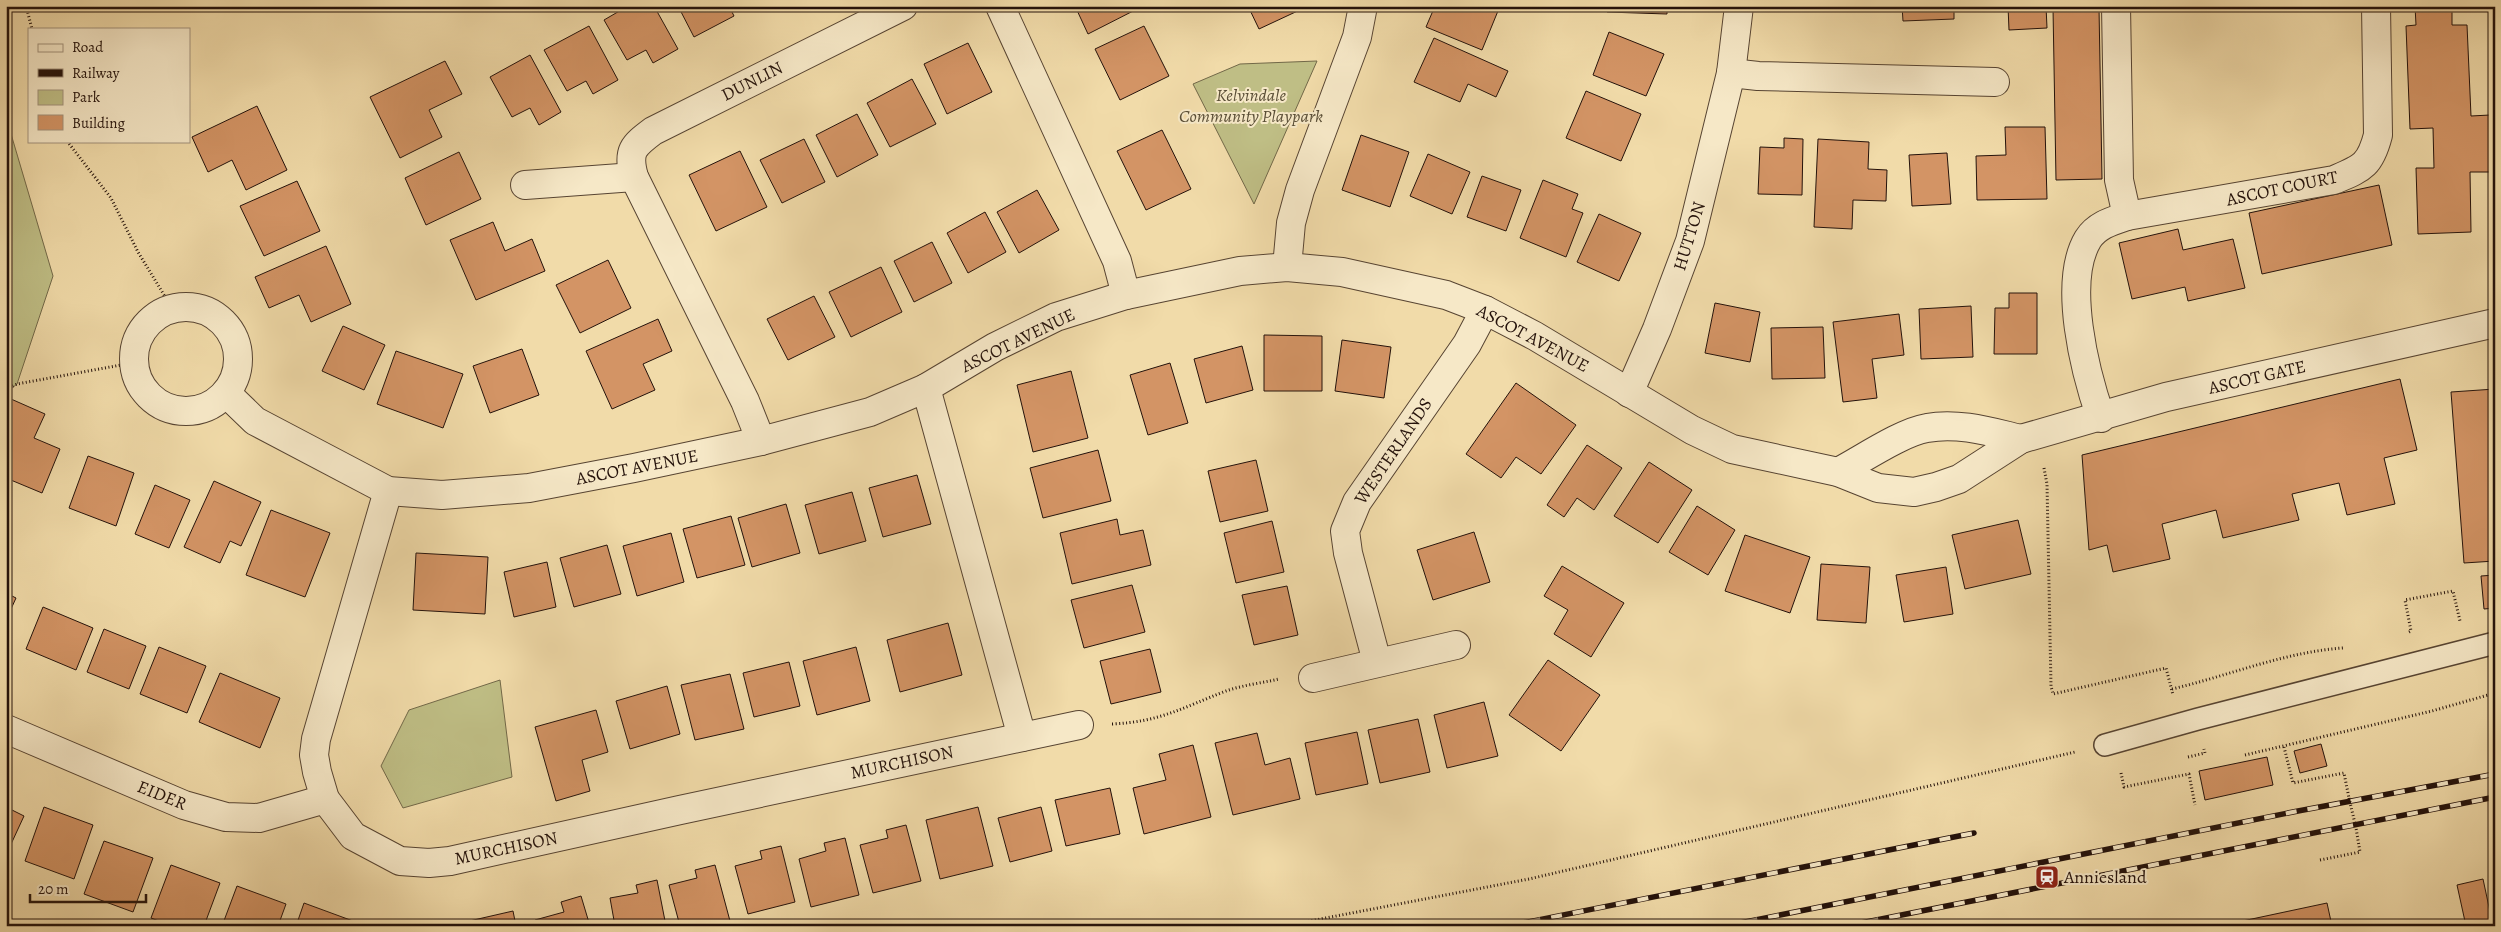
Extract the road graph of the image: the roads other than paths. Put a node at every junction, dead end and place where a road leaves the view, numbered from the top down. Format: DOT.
graph roads {
  1 [pos="903,6"];
  2 [pos="1000,6"];
  3 [pos="1363,6"];
  4 [pos="1739,6"];
  5 [pos="2116,6"];
  6 [pos="2376,6"];
  7 [pos="1731,73"];
  8 [pos="1995,82"];
  9 [pos="634,177"];
  10 [pos="525,185"];
  11 [pos="2127,216"];
  12 [pos="1286,267"];
  13 [pos="1126,294"];
  14 [pos="1485,310"];
  15 [pos="2495,323"];
  16 [pos="926,388"];
  17 [pos="226,393"];
  18 [pos="1629,393"];
  19 [pos="2101,418"];
  20 [pos="2030,437"];
  21 [pos="761,441"];
  22 [pos="1838,472"];
  23 [pos="388,491"];
  24 [pos="2495,643"];
  25 [pos="1456,645"];
  26 [pos="1377,662"];
  27 [pos="1313,678"];
  28 [pos="1079,725"];
  29 [pos="6,729"];
  30 [pos="1022,737"];
  31 [pos="2105,745"];
  32 [pos="325,799"];
  1 -- 9 [label="street, DUNLIN"];
  2 -- 13 [label="street"];
  3 -- 12 [label="street"];
  4 -- 7 [label="street, HUTTON"];
  5 -- 11 [label="street"];
  6 -- 11 [label="street, ASCOT COURT"];
  7 -- 8 [label="street"];
  7 -- 18 [label="street, HUTTON"];
  9 -- 10 [label="street"];
  9 -- 21 [label="street, DUNLIN"];
  11 -- 19 [label="street, ASCOT COURT"];
  12 -- 13 [label="street, ASCOT AVENUE"];
  12 -- 14 [label="street, ASCOT AVENUE"];
  13 -- 16 [label="street, ASCOT AVENUE"];
  14 -- 18 [label="street, ASCOT AVENUE"];
  14 -- 26 [label="street, WESTERLANDS"];
  15 -- 19 [label="street, ASCOT GATE"];
  16 -- 21 [label="street, ASCOT AVENUE"];
  16 -- 30 [label="street"];
  17 -- 17 [label="street"];
  17 -- 23 [label="street, ASCOT AVENUE"];
  18 -- 22 [label="street, ASCOT AVENUE"];
  19 -- 20 [label="street, ASCOT GATE"];
  20 -- 22 [label="street"];
  20 -- 22 [label="street, ASCOT AVENUE"];
  21 -- 23 [label="street, ASCOT AVENUE"];
  23 -- 32 [label="street, MURCHISON"];
  24 -- 31 [label="lane"];
  25 -- 26 [label="street"];
  26 -- 27 [label="street"];
  28 -- 30 [label="street, MURCHISON"];
  29 -- 32 [label="street, EIDER"];
  30 -- 32 [label="street, MURCHISON"];
}
